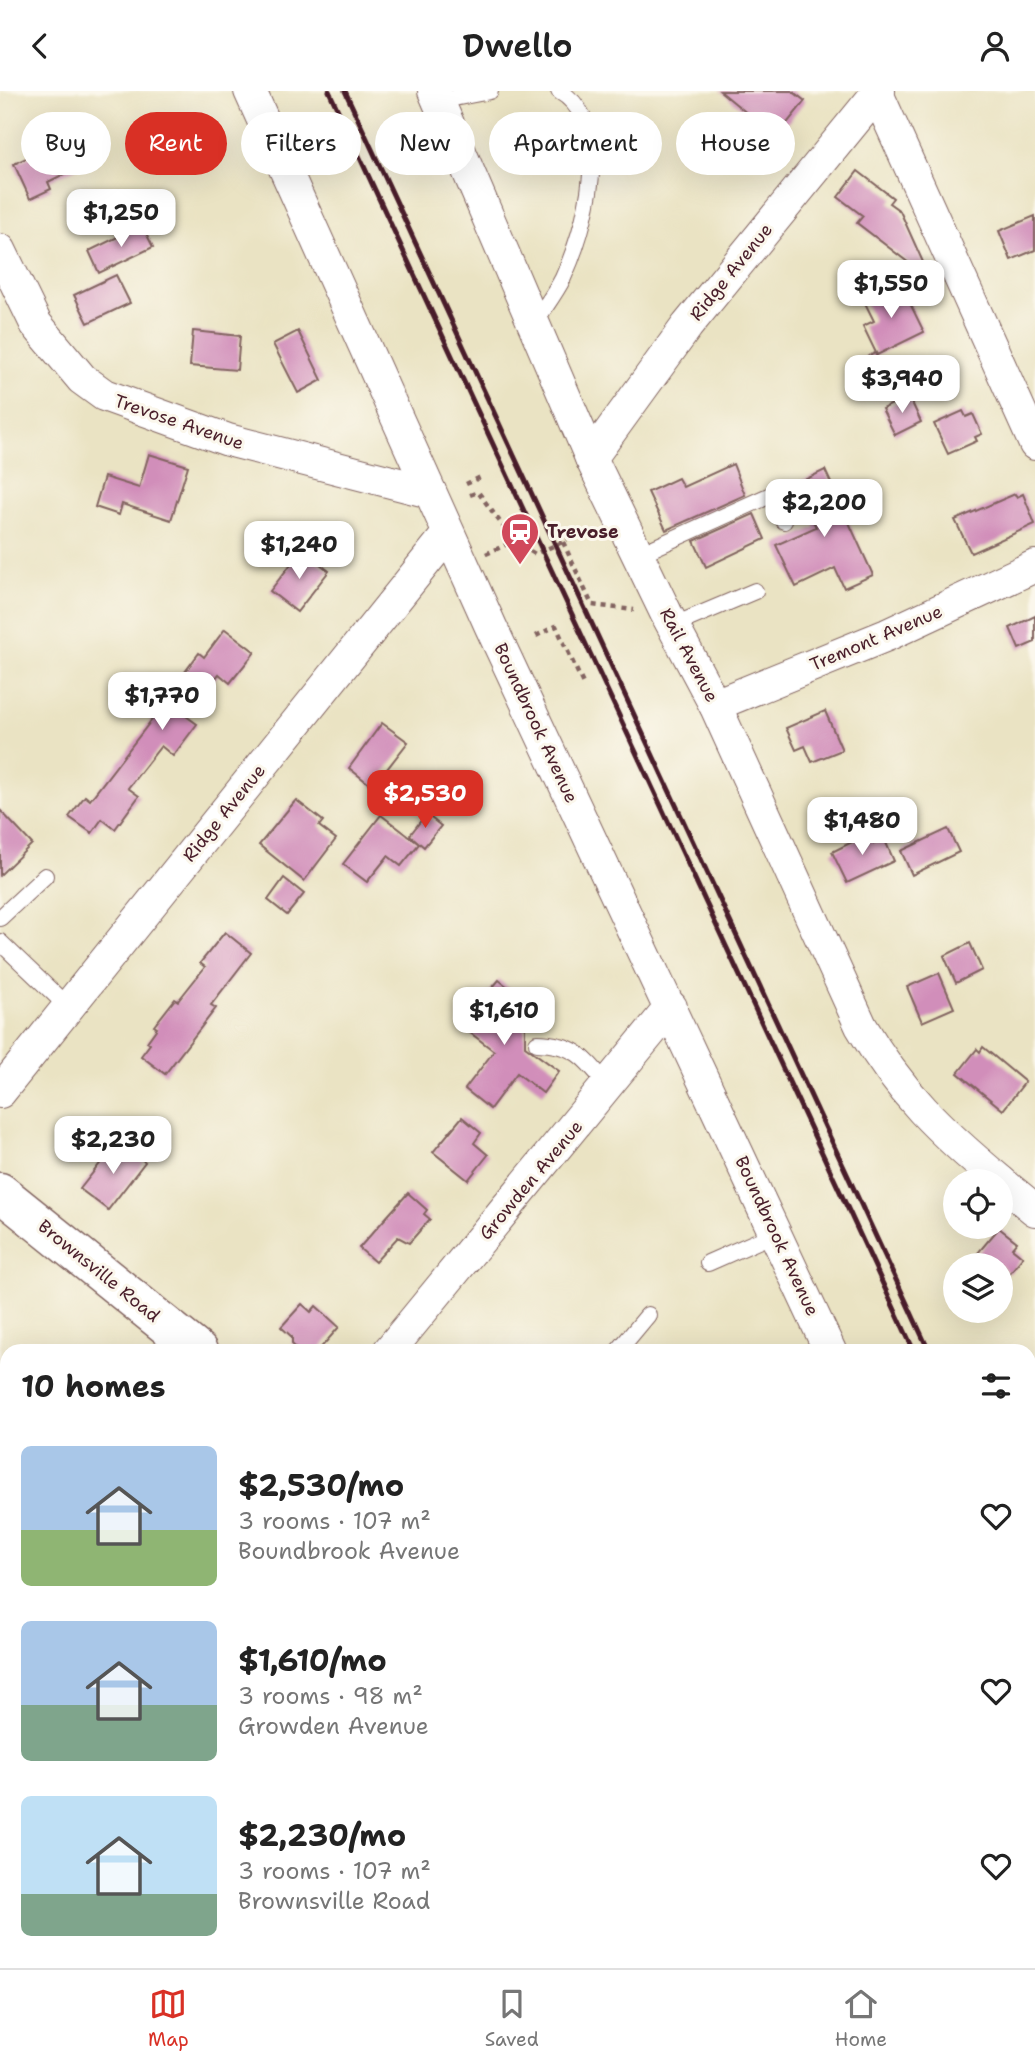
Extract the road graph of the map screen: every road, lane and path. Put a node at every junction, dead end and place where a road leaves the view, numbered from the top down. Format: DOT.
graph roads {
  1 [pos="250,91"];
  2 [pos="490,91"];
  3 [pos="559,91"];
  4 [pos="877,92"];
  5 [pos="436,96"];
  6 [pos="0,250"];
  7 [pos="533,326"];
  8 [pos="1035,444"];
  9 [pos="591,458"];
  10 [pos="481,477"];
  11 [pos="466,484"];
  12 [pos="430,492"];
  13 [pos="471,495"];
  14 [pos="784,521"];
  15 [pos="449,534"];
  16 [pos="514,541"];
  17 [pos="502,547"];
  18 [pos="638,555"];
  19 [pos="1035,566"];
  20 [pos="755,591"];
  21 [pos="669,620"];
  22 [pos="536,636"];
  23 [pos="584,686"];
  24 [pos="715,705"];
  25 [pos="45,876"];
  26 [pos="0,918"];
  27 [pos="0,941"];
  28 [pos="68,1007"];
  29 [pos="671,1007"];
  30 [pos="537,1042"];
  31 [pos="608,1086"];
  32 [pos="0,1092"];
  33 [pos="985,1169"];
  34 [pos="0,1192"];
  35 [pos="1013,1192"];
  36 [pos="1035,1210"];
  37 [pos="776,1233"];
  38 [pos="708,1263"];
  39 [pos="648,1315"];
  40 [pos="189,1344"];
  41 [pos="395,1344"];
  42 [pos="624,1344"];
  43 [pos="827,1344"];
  1 -- 12 [label="street, Boundbrook Avenue"];
  2 -- 5 [label="lane"];
  3 -- 7 [label="lane"];
  4 -- 8 [label="street"];
  4 -- 9 [label="street, Ridge Avenue"];
  5 -- 7 [label="street, Rail Avenue"];
  6 -- 12 [label="street, Trevose Avenue"];
  7 -- 9 [label="street, Rail Avenue"];
  9 -- 18 [label="street, Rail Avenue"];
  10 -- 11 [label="path"];
  12 -- 15 [label="street, Boundbrook Avenue"];
  13 -- 16 [label="path"];
  14 -- 18 [label="lane"];
  15 -- 28 [label="street, Ridge Avenue"];
  15 -- 29 [label="street, Boundbrook Avenue"];
  16 -- 17 [label="path"];
  16 -- 21 [label="path"];
  18 -- 21 [label="street, Rail Avenue"];
  19 -- 24 [label="street, Tremont Avenue"];
  20 -- 21 [label="lane"];
  21 -- 24 [label="street, Rail Avenue"];
  22 -- 23 [label="path"];
  24 -- 33 [label="street, Rail Avenue"];
  25 -- 26 [label="lane"];
  27 -- 28 [label="lane"];
  28 -- 32 [label="street, Ridge Avenue"];
  29 -- 31 [label="street, Growden Avenue"];
  29 -- 37 [label="street, Boundbrook Avenue"];
  30 -- 31 [label="lane"];
  31 -- 41 [label="street, Growden Avenue"];
  34 -- 40 [label="street, Brownsville Road"];
  35 -- 36 [label="street, Rail Avenue"];
  37 -- 38 [label="lane"];
  37 -- 43 [label="street, Boundbrook Avenue"];
  39 -- 42 [label="lane"];
}
